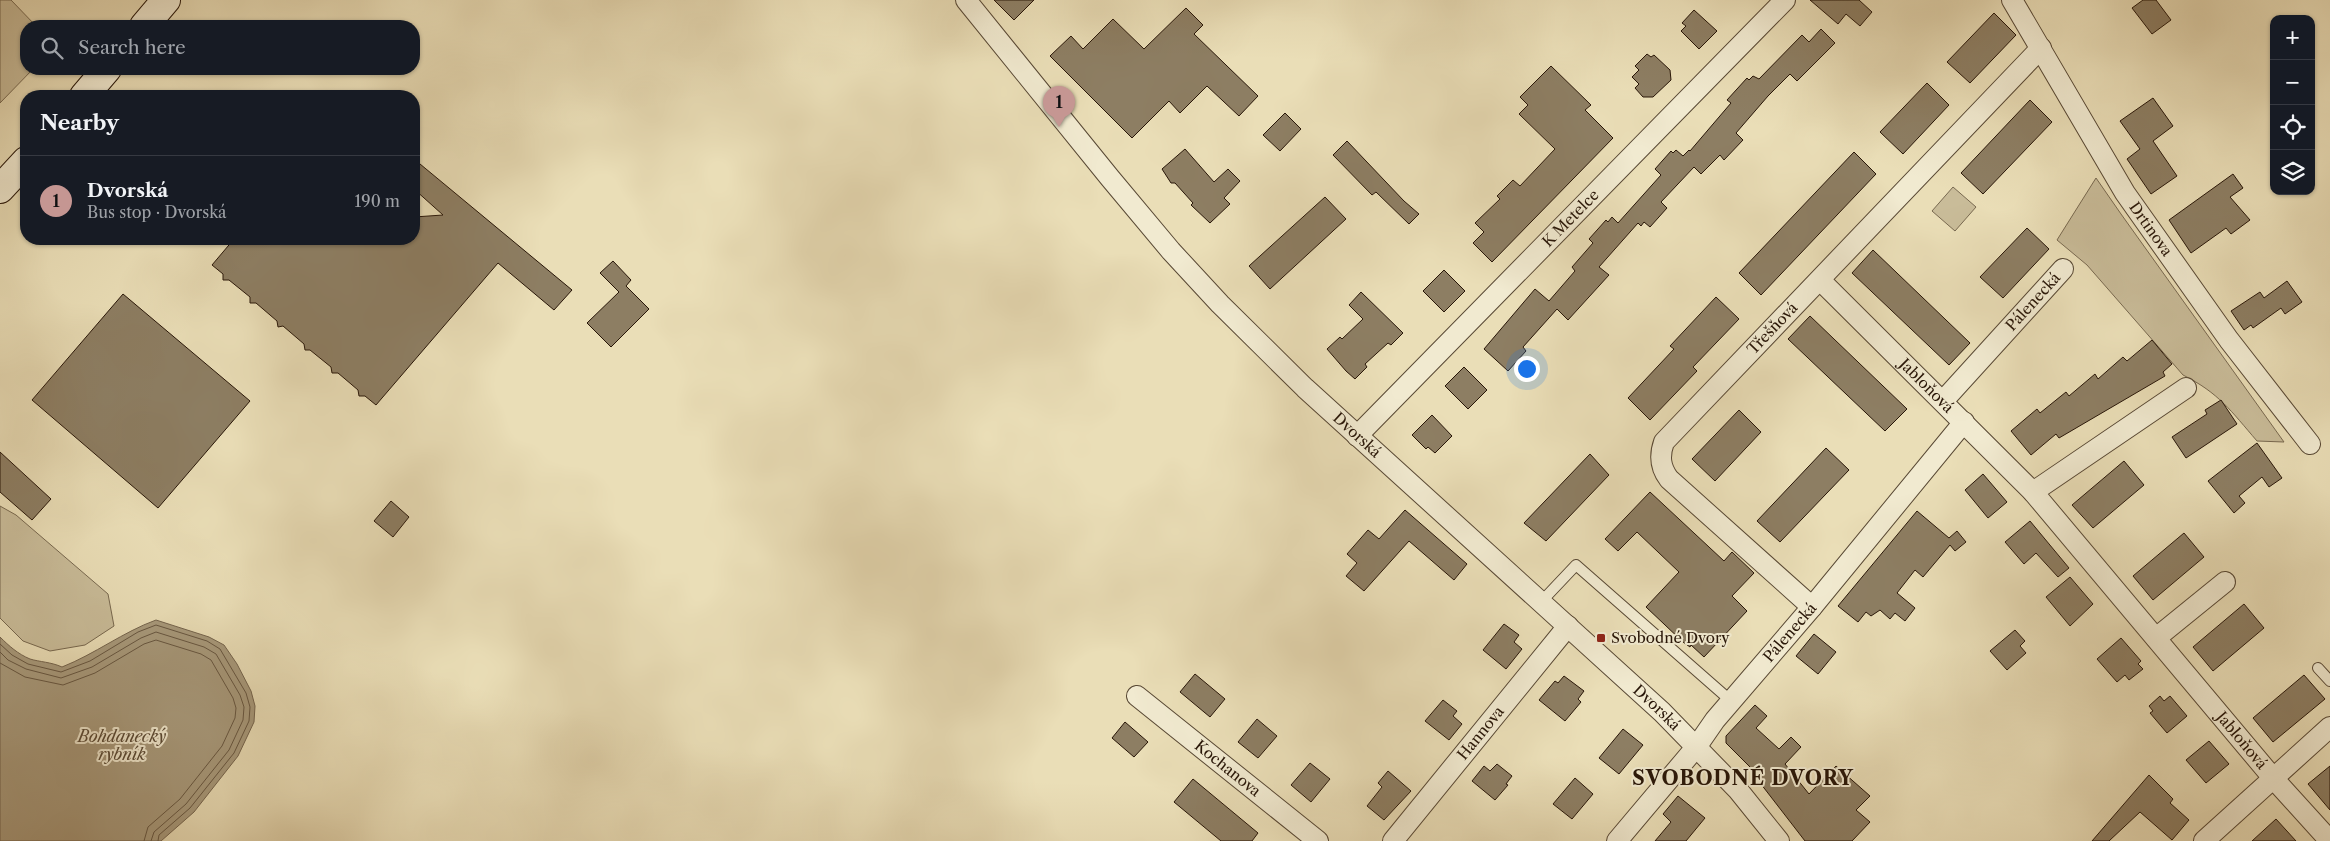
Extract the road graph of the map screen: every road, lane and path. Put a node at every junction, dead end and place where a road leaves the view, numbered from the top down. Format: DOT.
graph roads {
  1 [pos="166,0"];
  2 [pos="966,0"];
  3 [pos="1785,0"];
  4 [pos="2012,0"];
  5 [pos="149,20"];
  6 [pos="2041,48"];
  7 [pos="102,75"];
  8 [pos="89,90"];
  9 [pos="20,167"];
  10 [pos="0,189"];
  11 [pos="2063,269"];
  12 [pos="1820,280"];
  13 [pos="2186,388"];
  14 [pos="1943,401"];
  15 [pos="1964,422"];
  16 [pos="1358,436"];
  17 [pos="2310,444"];
  18 [pos="2033,492"];
  19 [pos="2225,582"];
  20 [pos="1541,602"];
  21 [pos="1812,607"];
  22 [pos="1568,626"];
  23 [pos="2156,638"];
  24 [pos="2318,668"];
  25 [pos="2330,681"];
  26 [pos="1137,696"];
  27 [pos="1731,701"];
  28 [pos="2330,727"];
  29 [pos="1697,746"];
  30 [pos="2273,778"];
  31 [pos="1318,841"];
  32 [pos="1393,841"];
  33 [pos="1616,841"];
  34 [pos="1779,841"];
  35 [pos="2204,841"];
  36 [pos="2330,841"];
  1 -- 5 [label="main road"];
  2 -- 16 [label="street, Dvorská"];
  3 -- 16 [label="street, K Metelce"];
  4 -- 6 [label="street, Drtinova"];
  6 -- 12 [label="street, Třešňová"];
  6 -- 17 [label="street, Drtinova"];
  7 -- 8 [label="main road"];
  9 -- 10 [label="main road"];
  11 -- 14 [label="street, Pálenecká"];
  12 -- 14 [label="street, Jabloňová"];
  12 -- 21 [label="street, Třešňová"];
  13 -- 18 [label="street"];
  14 -- 15 [label="street, Jabloňová"];
  15 -- 18 [label="street, Jabloňová"];
  15 -- 21 [label="street, Pálenecká"];
  16 -- 20 [label="street, Dvorská"];
  18 -- 23 [label="street, Jabloňová"];
  19 -- 23 [label="street"];
  20 -- 22 [label="street, Dvorská"];
  20 -- 27 [label="lane"];
  21 -- 27 [label="street, Pálenecká"];
  22 -- 29 [label="street, Dvorská"];
  22 -- 32 [label="street, Hannova"];
  23 -- 30 [label="street, Jabloňová"];
  24 -- 25 [label="lane"];
  26 -- 31 [label="street, Kochanova"];
  27 -- 29 [label="street, Pálenecká"];
  28 -- 30 [label="street"];
  29 -- 33 [label="street, Pálenecká"];
  29 -- 34 [label="street, Dvorská"];
  30 -- 35 [label="street"];
  30 -- 36 [label="street, Jabloňová"];
}
